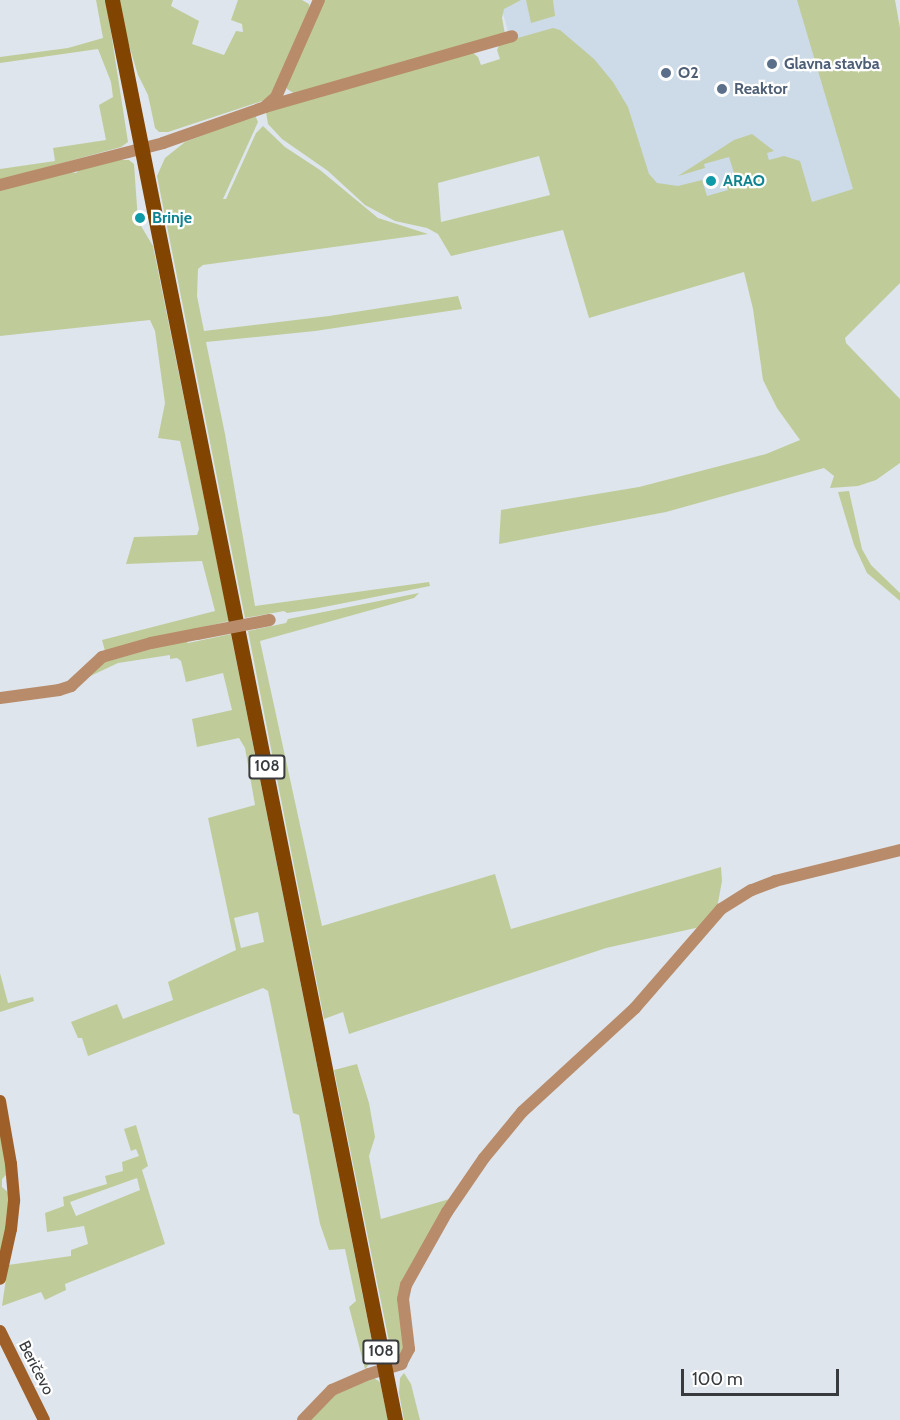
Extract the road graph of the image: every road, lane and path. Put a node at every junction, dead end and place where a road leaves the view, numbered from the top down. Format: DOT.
graph roads {
  1 [pos="112,0"];
  2 [pos="319,0"];
  3 [pos="512,36"];
  4 [pos="265,107"];
  5 [pos="142,148"];
  6 [pos="0,184"];
  7 [pos="270,620"];
  8 [pos="0,698"];
  9 [pos="900,850"];
  10 [pos="0,1101"];
  11 [pos="0,1279"];
  12 [pos="0,1330"];
  13 [pos="385,1370"];
  14 [pos="44,1420"];
  15 [pos="303,1420"];
  16 [pos="395,1420"];
  1 -- 5 [label="main road, 108"];
  2 -- 4 [label="street"];
  3 -- 4 [label="street"];
  4 -- 5 [label="street"];
  5 -- 6 [label="street"];
  5 -- 13 [label="main road, 108"];
  7 -- 8 [label="street, bridge"];
  9 -- 13 [label="street"];
  10 -- 11 [label="street"];
  12 -- 14 [label="street, Beričevo"];
  13 -- 15 [label="street"];
  13 -- 16 [label="main road, 108"];
}
